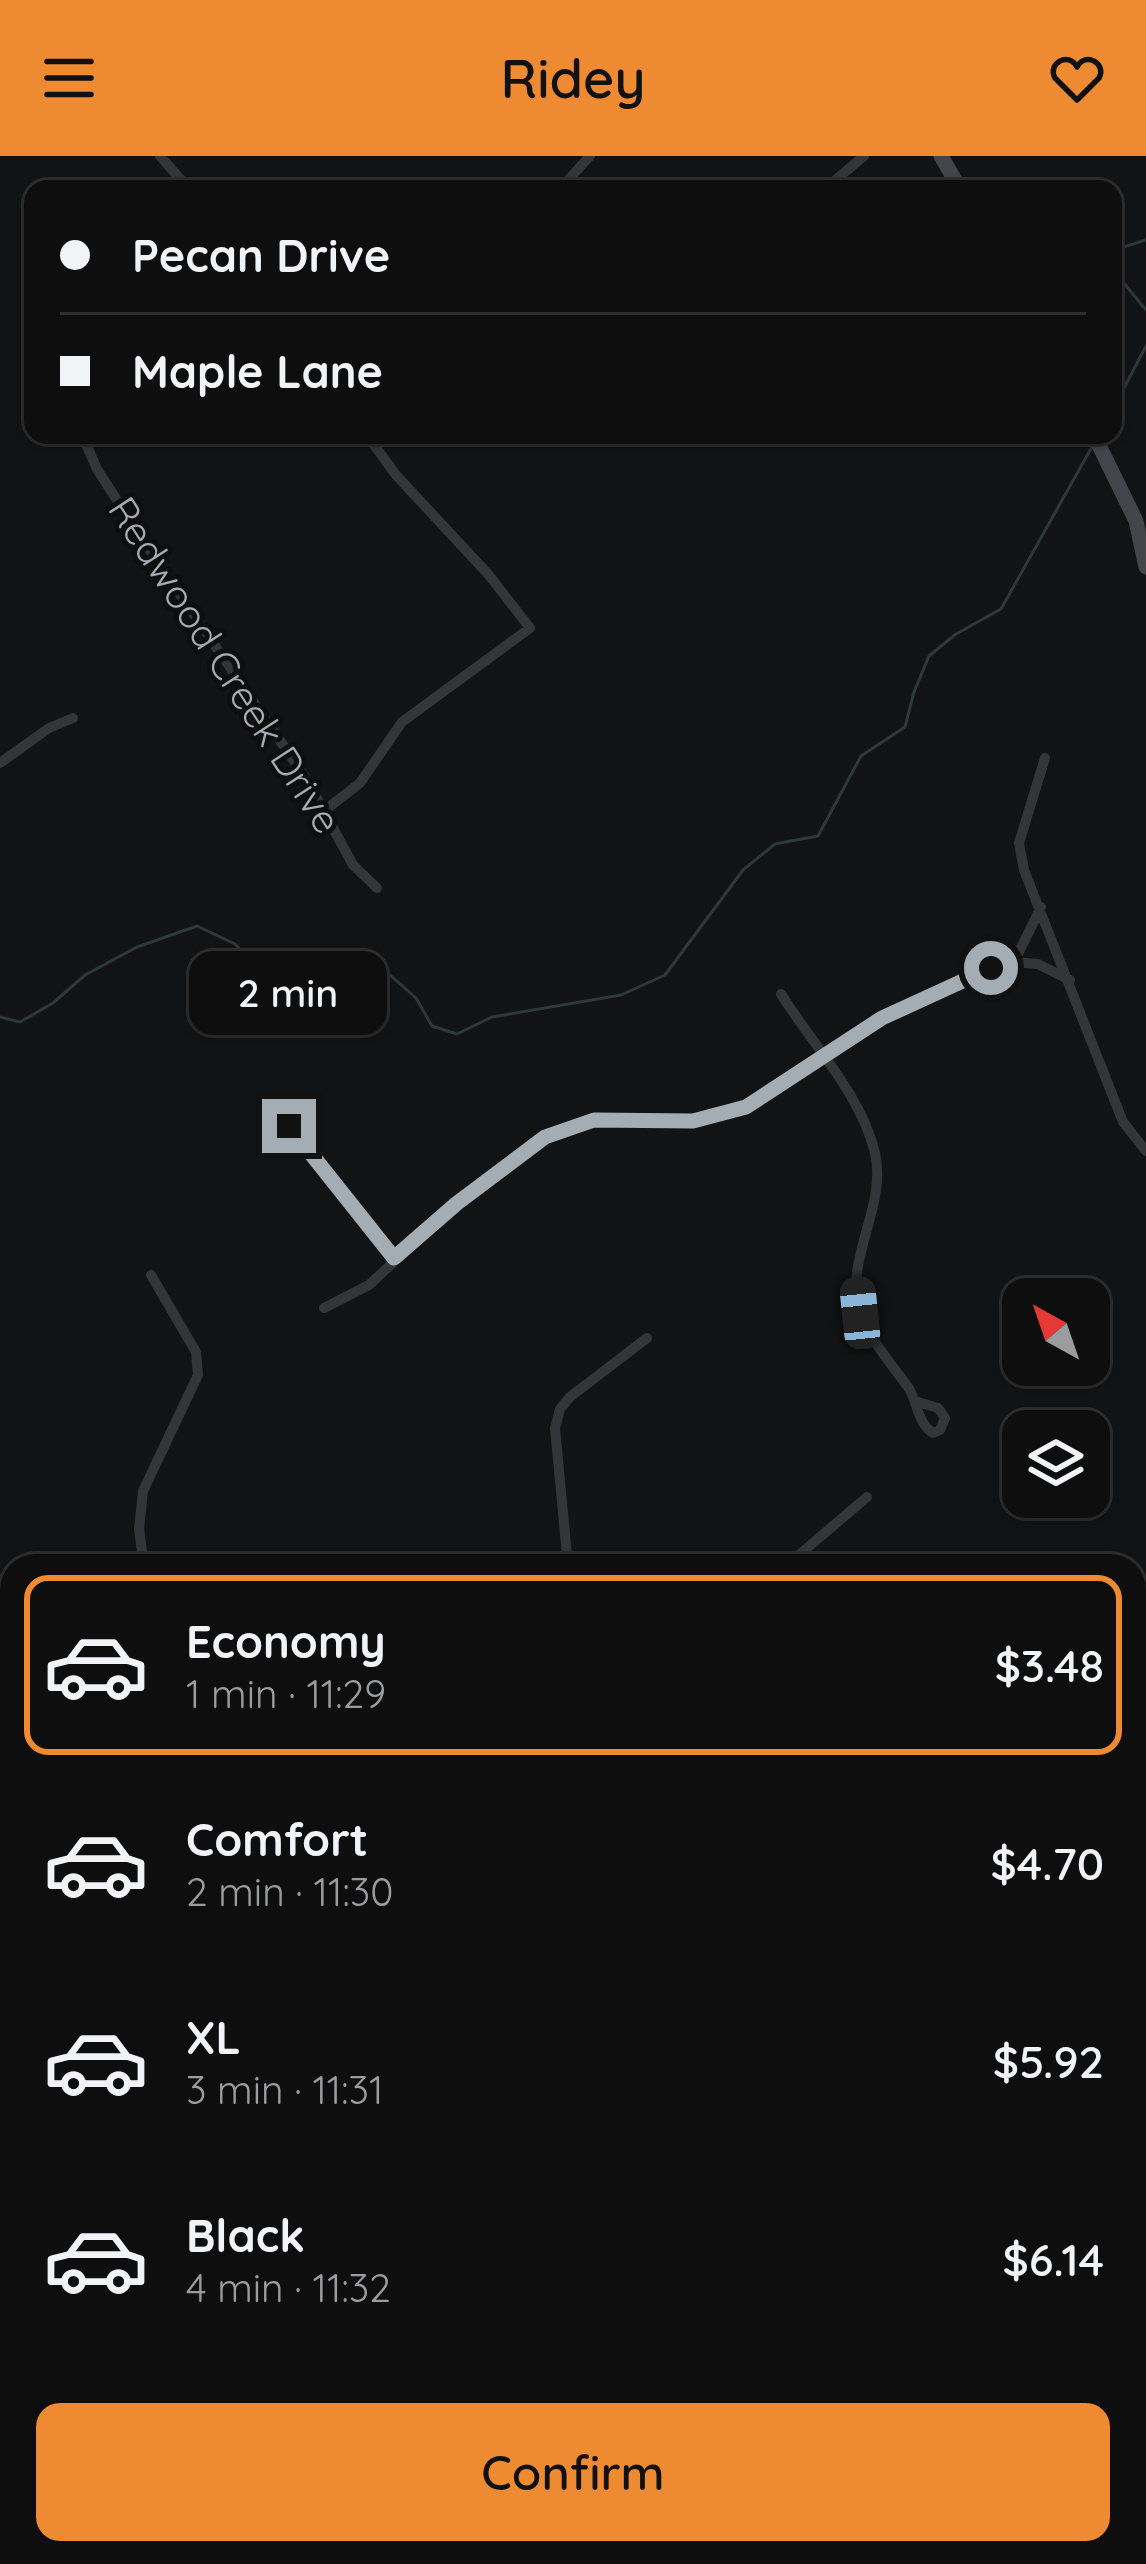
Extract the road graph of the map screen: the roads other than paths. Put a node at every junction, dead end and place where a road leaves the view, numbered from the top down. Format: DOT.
graph roads {
  1 [pos="160,156"];
  2 [pos="590,156"];
  3 [pos="864,156"];
  4 [pos="181,180"];
  5 [pos="568,180"];
  6 [pos="836,180"];
  7 [pos="86,444"];
  8 [pos="373,444"];
  9 [pos="1099,444"];
  10 [pos="1146,567"];
  11 [pos="73,718"];
  12 [pos="1045,758"];
  13 [pos="0,763"];
  14 [pos="324,812"];
  15 [pos="376,888"];
  16 [pos="1041,907"];
  17 [pos="1014,962"];
  18 [pos="1070,980"];
  19 [pos="781,994"];
  20 [pos="823,1056"];
  21 [pos="289,1126"];
  22 [pos="1146,1151"];
  23 [pos="394,1258"];
  24 [pos="151,1274"];
  25 [pos="324,1308"];
  26 [pos="647,1338"];
  27 [pos="918,1402"];
  28 [pos="867,1497"];
  29 [pos="143,1554"];
  30 [pos="567,1554"];
  31 [pos="800,1554"];
  1 -- 4 [label="street"];
  2 -- 5 [label="street"];
  3 -- 6 [label="street"];
  7 -- 14 [label="street, Redwood Creek Drive"];
  8 -- 14 [label="street"];
  9 -- 10 [label="main road"];
  11 -- 13 [label="street"];
  12 -- 16 [label="street"];
  14 -- 15 [label="street, Redwood Creek Drive"];
  16 -- 17 [label="street"];
  16 -- 18 [label="street"];
  17 -- 18 [label="street"];
  17 -- 20 [label="street"];
  18 -- 22 [label="street"];
  19 -- 20 [label="street"];
  20 -- 23 [label="street"];
  20 -- 27 [label="street"];
  21 -- 23 [label="street"];
  23 -- 25 [label="street"];
  24 -- 29 [label="street"];
  26 -- 30 [label="street"];
  28 -- 31 [label="street"];
}
